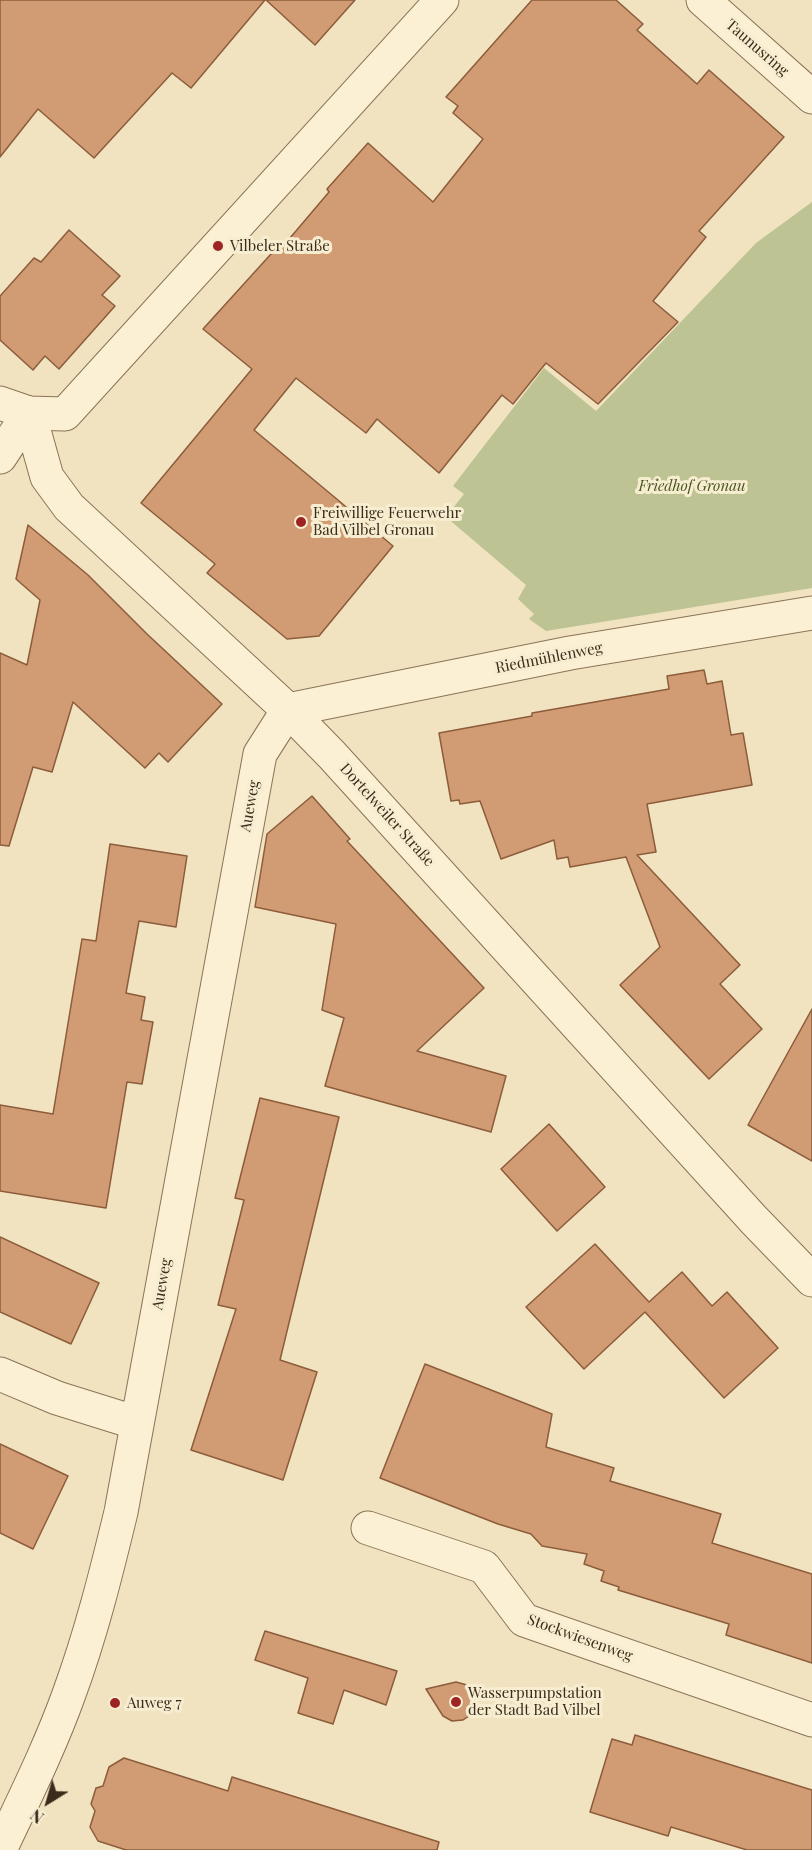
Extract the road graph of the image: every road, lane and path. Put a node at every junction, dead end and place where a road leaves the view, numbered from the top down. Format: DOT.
graph roads {
  1 [pos="442,0"];
  2 [pos="703,0"];
  3 [pos="812,97"];
  4 [pos="14,408"];
  5 [pos="0,457"];
  6 [pos="812,613"];
  7 [pos="288,710"];
  8 [pos="754,1220"];
  9 [pos="812,1280"];
  10 [pos="812,1302"];
  11 [pos="0,1374"];
  12 [pos="137,1423"];
  13 [pos="368,1528"];
  14 [pos="812,1720"];
  15 [pos="0,1850"];
  1 -- 4 [label="street"];
  2 -- 3 [label="street, Taunusring"];
  4 -- 5 [label="street"];
  4 -- 7 [label="street, Dortelweiler Straße"];
  6 -- 7 [label="street, Riedmühlenweg"];
  7 -- 8 [label="street, Dortelweiler Straße"];
  7 -- 12 [label="street, Aueweg"];
  8 -- 9 [label="street, Dortelweiler Straße"];
  8 -- 10 [label="street, Dortelweiler Straße"];
  11 -- 12 [label="street"];
  12 -- 15 [label="street, Aueweg"];
  13 -- 14 [label="street, Stockwiesenweg"];
}
